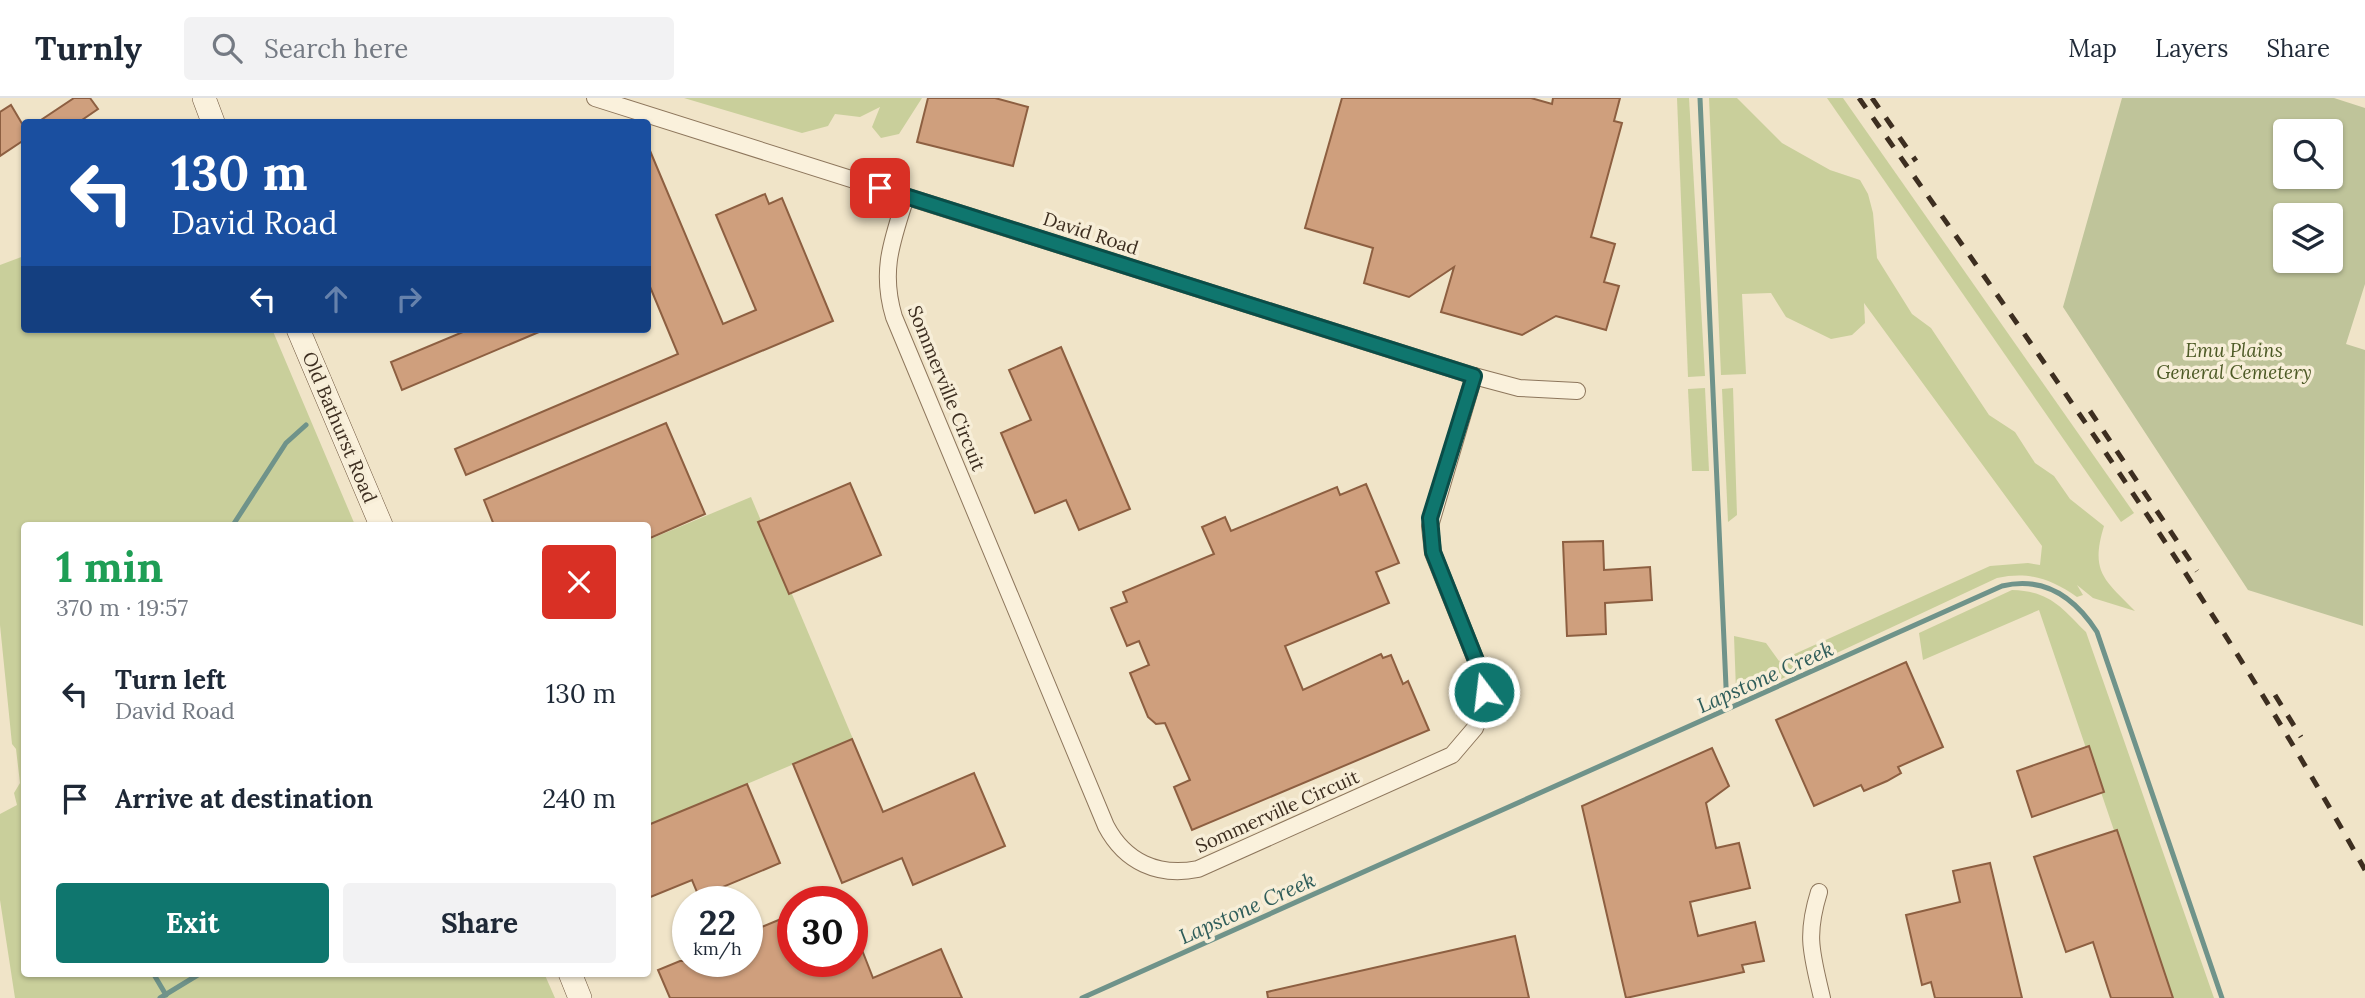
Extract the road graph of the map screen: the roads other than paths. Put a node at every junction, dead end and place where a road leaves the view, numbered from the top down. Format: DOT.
graph roads {
  1 [pos="204,98"];
  2 [pos="596,98"];
  3 [pos="212,119"];
  4 [pos="906,197"];
  5 [pos="300,333"];
  6 [pos="1474,376"];
  7 [pos="1577,391"];
  8 [pos="380,522"];
  9 [pos="1819,892"];
  10 [pos="572,977"];
  11 [pos="580,998"];
  12 [pos="1822,998"];
  1 -- 3 [label="main road"];
  2 -- 4 [label="street, David Road"];
  4 -- 6 [label="street, David Road"];
  4 -- 6 [label="street, Sommerville Circuit"];
  5 -- 8 [label="main road, Old Bathurst Road"];
  6 -- 7 [label="street, David Road"];
  9 -- 12 [label="street"];
  10 -- 11 [label="main road"];
}
